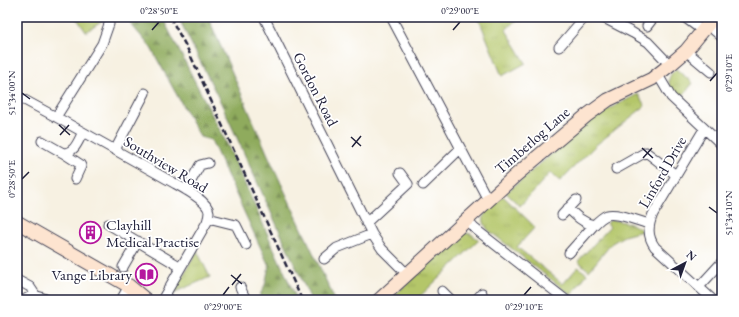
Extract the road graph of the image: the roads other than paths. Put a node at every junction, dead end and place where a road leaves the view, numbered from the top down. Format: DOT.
graph roads {
  1 [pos="264,17"];
  2 [pos="391,17"];
  3 [pos="585,17"];
  4 [pos="602,17"];
  5 [pos="654,17"];
  6 [pos="684,17"];
  7 [pos="109,24"];
  8 [pos="708,24"];
  9 [pos="647,26"];
  10 [pos="722,37"];
  11 [pos="559,47"];
  12 [pos="686,51"];
  13 [pos="670,65"];
  14 [pos="711,72"];
  15 [pos="658,75"];
  16 [pos="145,93"];
  17 [pos="17,96"];
  18 [pos="56,117"];
  19 [pos="704,129"];
  20 [pos="83,132"];
  21 [pos="42,141"];
  22 [pos="722,145"];
  23 [pos="460,149"];
  24 [pos="115,150"];
  25 [pos="63,153"];
  26 [pos="208,163"];
  27 [pos="616,168"];
  28 [pos="400,172"];
  29 [pos="676,174"];
  30 [pos="75,178"];
  31 [pos="423,185"];
  32 [pos="186,190"];
  33 [pos="488,200"];
  34 [pos="576,200"];
  35 [pos="208,218"];
  36 [pos="467,220"];
  37 [pos="17,222"];
  38 [pos="366,223"];
  39 [pos="108,224"];
  40 [pos="648,224"];
  41 [pos="594,225"];
  42 [pos="372,234"];
  43 [pos="138,241"];
  44 [pos="246,245"];
  45 [pos="569,253"];
  46 [pos="324,259"];
  47 [pos="722,262"];
  48 [pos="123,267"];
  49 [pos="181,267"];
  50 [pos="407,274"];
  51 [pos="17,280"];
  52 [pos="129,286"];
  53 [pos="240,287"];
  54 [pos="699,287"];
  55 [pos="442,292"];
  56 [pos="36,296"];
  57 [pos="563,299"];
  58 [pos="24,300"];
  59 [pos="47,300"];
  60 [pos="121,300"];
  61 [pos="146,300"];
  62 [pos="162,300"];
  63 [pos="246,300"];
  64 [pos="379,300"];
  65 [pos="451,300"];
  66 [pos="713,300"];
  1 -- 38 [label="street, Gordon Road"];
  2 -- 23 [label="street"];
  3 -- 11 [label="street"];
  4 -- 13 [label="street"];
  5 -- 9 [label="street"];
  6 -- 8 [label="street"];
  7 -- 18 [label="street"];
  8 -- 10 [label="street"];
  8 -- 12 [label="main road, Timberlog Lane"];
  12 -- 13 [label="main road, Timberlog Lane"];
  12 -- 14 [label="street"];
  13 -- 15 [label="main road, Timberlog Lane"];
  15 -- 19 [label="street"];
  15 -- 33 [label="main road, Timberlog Lane"];
  16 -- 24 [label="street"];
  17 -- 18 [label="street, Southview Road"];
  18 -- 20 [label="street, Southview Road"];
  19 -- 22 [label="street"];
  19 -- 29 [label="street, Linford Drive"];
  20 -- 24 [label="street, Southview Road"];
  20 -- 25 [label="street"];
  21 -- 25 [label="street"];
  23 -- 31 [label="street"];
  23 -- 33 [label="street"];
  24 -- 32 [label="street, Southview Road"];
  25 -- 30 [label="street"];
  26 -- 32 [label="street"];
  27 -- 29 [label="street"];
  28 -- 38 [label="street"];
  29 -- 40 [label="street, Linford Drive"];
  32 -- 35 [label="street, Southview Road"];
  33 -- 36 [label="main road, Timberlog Lane"];
  34 -- 41 [label="street"];
  35 -- 44 [label="street"];
  35 -- 49 [label="street, Southview Road"];
  36 -- 50 [label="main road, Timberlog Lane"];
  36 -- 57 [label="street"];
  37 -- 52 [label="main road"];
  38 -- 42 [label="street, Gordon Road"];
  39 -- 43 [label="street"];
  40 -- 41 [label="street"];
  40 -- 54 [label="street, Linford Drive"];
  41 -- 45 [label="street"];
  42 -- 46 [label="street"];
  42 -- 50 [label="street, Gordon Road"];
  43 -- 48 [label="street"];
  43 -- 49 [label="street"];
  47 -- 54 [label="street"];
  49 -- 62 [label="street, Southview Road"];
  50 -- 64 [label="main road, Timberlog Lane"];
  51 -- 56 [label="street"];
  52 -- 60 [label="street"];
  52 -- 61 [label="main road"];
  53 -- 63 [label="street"];
  54 -- 66 [label="street, Linford Drive"];
  55 -- 65 [label="street"];
  56 -- 58 [label="street"];
  56 -- 59 [label="street"];
}
